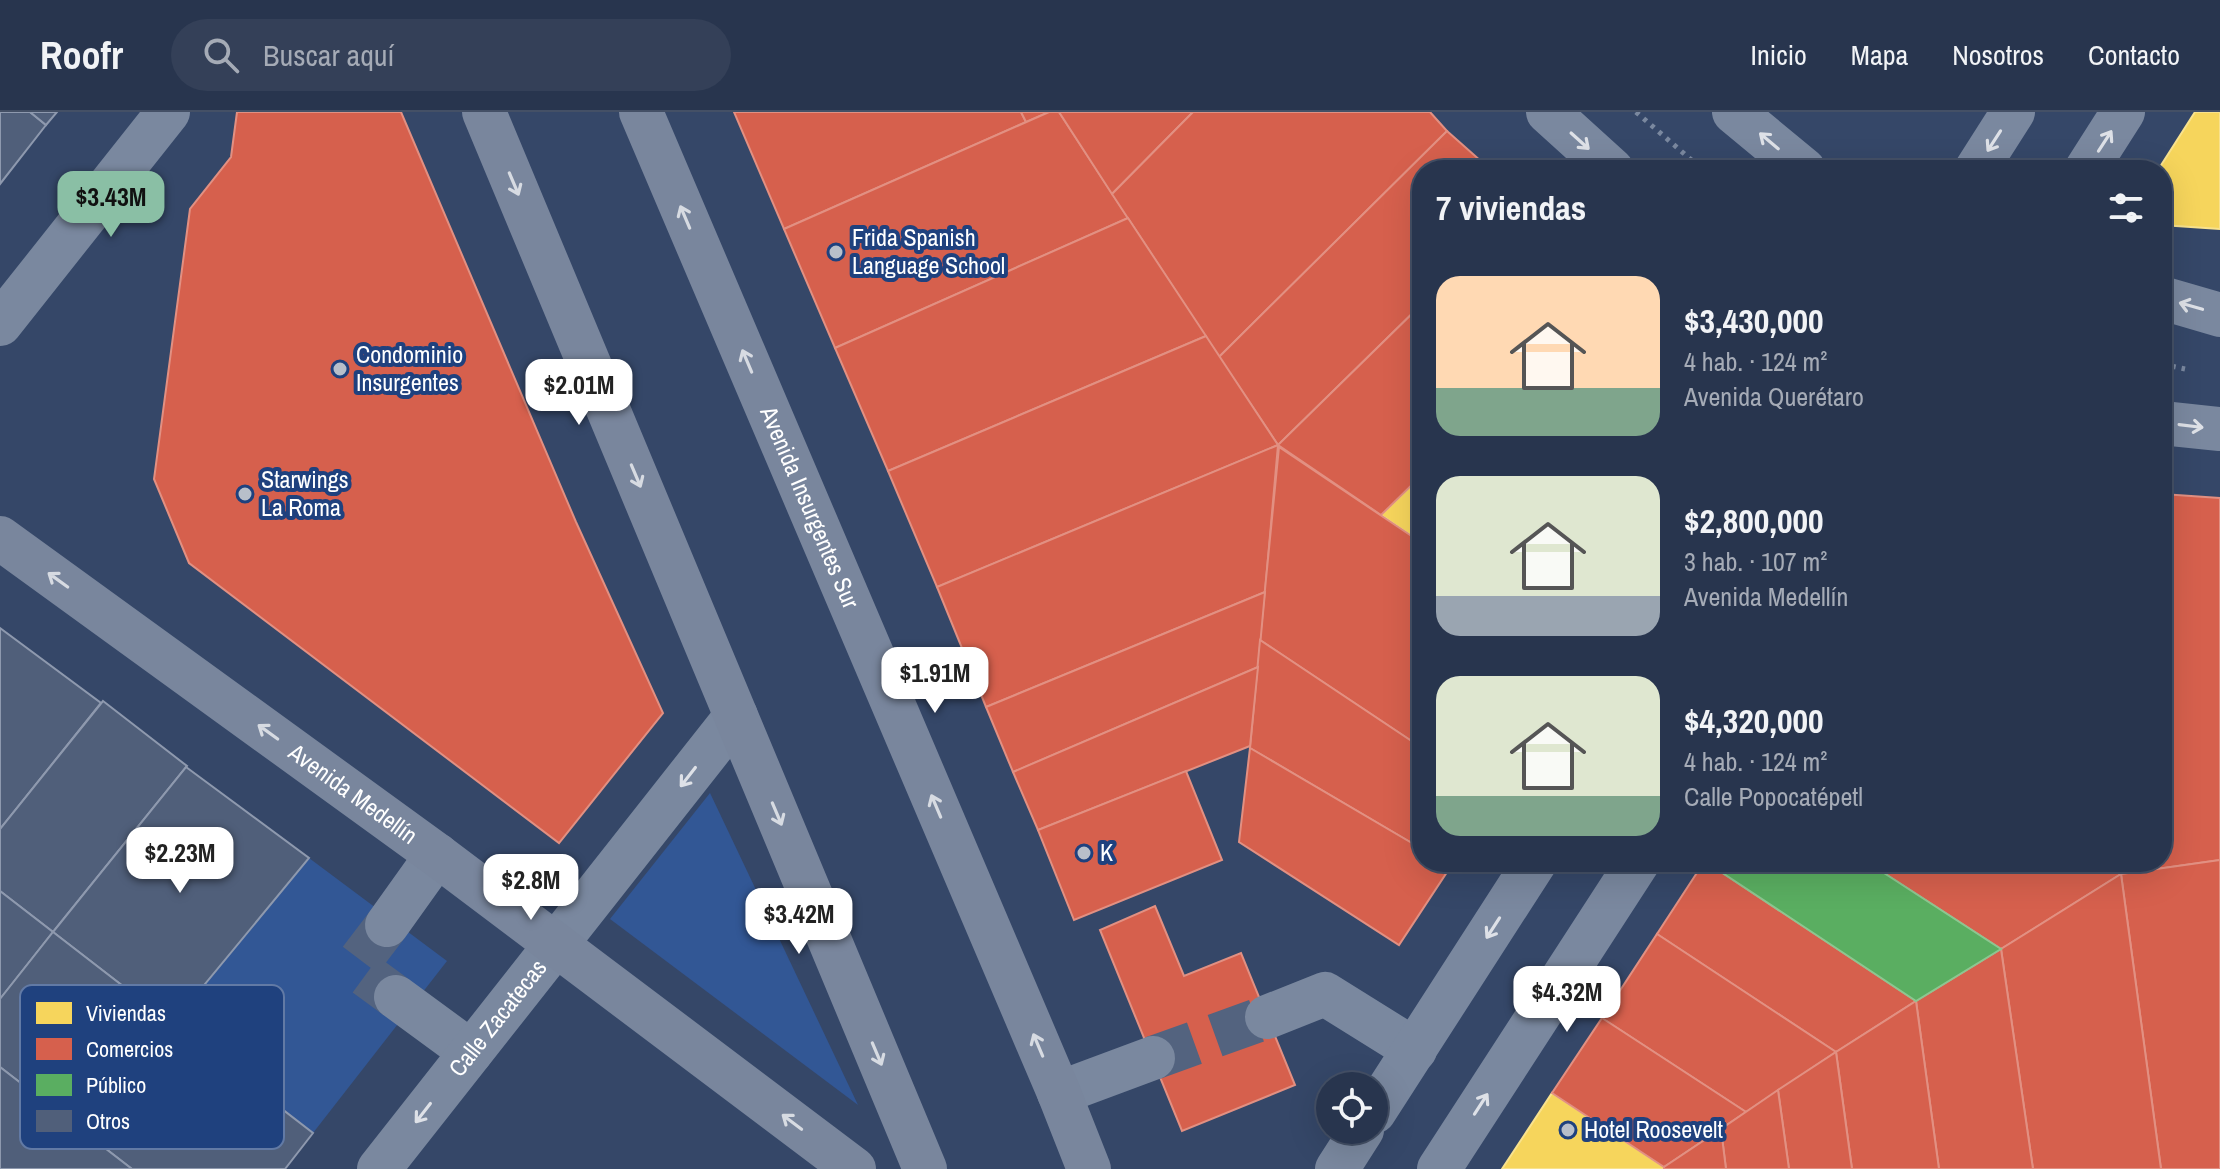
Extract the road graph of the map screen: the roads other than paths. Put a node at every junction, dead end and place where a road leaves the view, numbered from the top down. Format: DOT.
graph roads {
  1 [pos="168,112"];
  2 [pos="484,112"];
  3 [pos="641,112"];
  4 [pos="1548,112"];
  5 [pos="1734,112"];
  6 [pos="2013,112"];
  7 [pos="2123,112"];
  8 [pos="1601,160"];
  9 [pos="1792,160"];
  10 [pos="1982,160"];
  11 [pos="2092,160"];
  12 [pos="2172,301"];
  13 [pos="2220,315"];
  14 [pos="0,324"];
  15 [pos="2172,424"];
  16 [pos="2220,429"];
  17 [pos="0,538"];
  18 [pos="736,716"];
  19 [pos="437,855"];
  20 [pos="1529,872"];
  21 [pos="1632,872"];
  22 [pos="387,925"];
  23 [pos="556,946"];
  24 [pos="396,997"];
  25 [pos="1267,1017"];
  26 [pos="1415,1050"];
  27 [pos="471,1052"];
  28 [pos="1153,1058"];
  29 [pos="1388,1091"];
  30 [pos="1059,1093"];
  31 [pos="1353,1144"];
  32 [pos="379,1169"];
  33 [pos="854,1169"];
  34 [pos="925,1169"];
  35 [pos="1089,1169"];
  36 [pos="1337,1169"];
  37 [pos="1439,1169"];
  1 -- 14 [label="street"];
  2 -- 18 [label="main road, one-way"];
  30 -- 3 [label="main road, Avenida Insurgentes Sur, one-way"];
  4 -- 8 [label="street, one-way"];
  9 -- 5 [label="street, one-way"];
  6 -- 10 [label="street, one-way"];
  11 -- 7 [label="street, one-way"];
  13 -- 12 [label="street, one-way"];
  15 -- 16 [label="street, one-way"];
  19 -- 17 [label="main road, Avenida Medellín, one-way"];
  18 -- 23 [label="street, Calle Zacatecas, one-way"];
  18 -- 34 [label="main road, one-way"];
  19 -- 22 [label="street"];
  19 -- 23 [label="main road, Avenida Medellín"];
  20 -- 26 [label="street, one-way"];
  37 -- 21 [label="street, one-way"];
  23 -- 27 [label="street, Calle Zacatecas"];
  33 -- 23 [label="main road, Avenida Medellín, one-way"];
  24 -- 27 [label="street"];
  25 -- 26 [label="street"];
  26 -- 29 [label="street"];
  27 -- 32 [label="street, Calle Zacatecas, one-way"];
  28 -- 30 [label="street"];
  30 -- 35 [label="main road, Avenida Insurgentes Sur"];
  31 -- 36 [label="street"];
}
